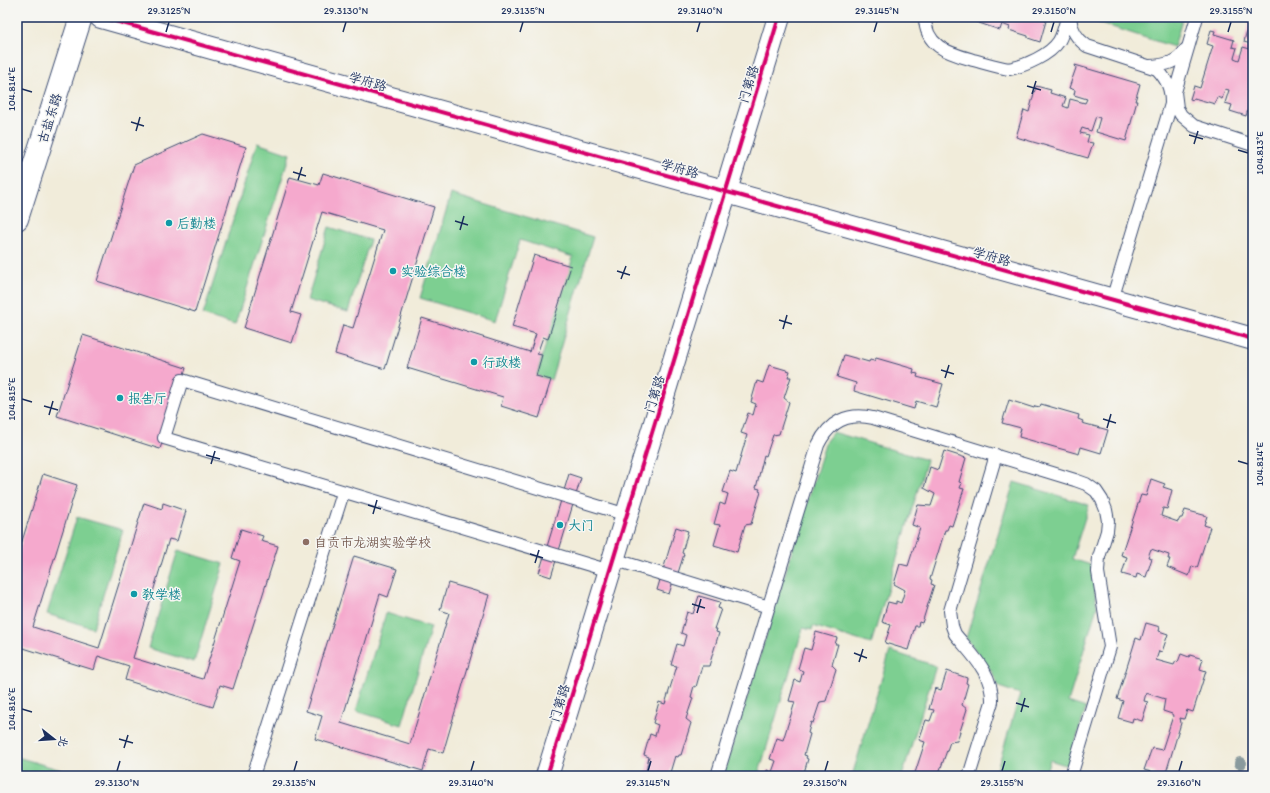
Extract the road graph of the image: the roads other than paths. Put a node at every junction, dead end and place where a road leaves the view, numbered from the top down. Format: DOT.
graph roads {
  1 [pos="81,17"];
  2 [pos="101,17"];
  3 [pos="779,17"];
  4 [pos="925,17"];
  5 [pos="1068,17"];
  6 [pos="1197,17"];
  7 [pos="1190,40"];
  8 [pos="1087,46"];
  9 [pos="1050,50"];
  10 [pos="1150,66"];
  11 [pos="1175,92"];
  12 [pos="1171,104"];
  13 [pos="1167,118"];
  14 [pos="1193,126"];
  15 [pos="1253,145"];
  16 [pos="726,192"];
  17 [pos="17,219"];
  18 [pos="1112,300"];
  19 [pos="1253,339"];
  20 [pos="996,455"];
  21 [pos="343,493"];
  22 [pos="627,515"];
  23 [pos="612,565"];
  24 [pos="769,607"];
  25 [pos="254,776"];
  26 [pos="547,776"];
  27 [pos="717,776"];
  28 [pos="969,776"];
  29 [pos="1071,776"];
  1 -- 17 [label="street, 古盐东路"];
  2 -- 16 [label="street, 学府路"];
  3 -- 16 [label="street, 门第路"];
  4 -- 9 [label="lane"];
  5 -- 8 [label="lane"];
  5 -- 9 [label="lane"];
  6 -- 7 [label="lane"];
  7 -- 10 [label="lane"];
  7 -- 11 [label="lane"];
  8 -- 9 [label="lane"];
  8 -- 10 [label="lane"];
  10 -- 12 [label="lane"];
  11 -- 12 [label="lane"];
  11 -- 14 [label="lane"];
  12 -- 13 [label="lane"];
  13 -- 14 [label="lane"];
  13 -- 18 [label="lane"];
  14 -- 15 [label="lane"];
  16 -- 18 [label="street, 学府路"];
  16 -- 22 [label="street, 门第路"];
  18 -- 19 [label="street, 学府路"];
  20 -- 24 [label="lane"];
  20 -- 28 [label="lane"];
  20 -- 29 [label="lane"];
  21 -- 22 [label="lane"];
  21 -- 23 [label="lane"];
  21 -- 25 [label="lane"];
  22 -- 23 [label="street, 门第路"];
  23 -- 24 [label="lane"];
  23 -- 26 [label="street, 门第路"];
  24 -- 27 [label="lane"];
}
